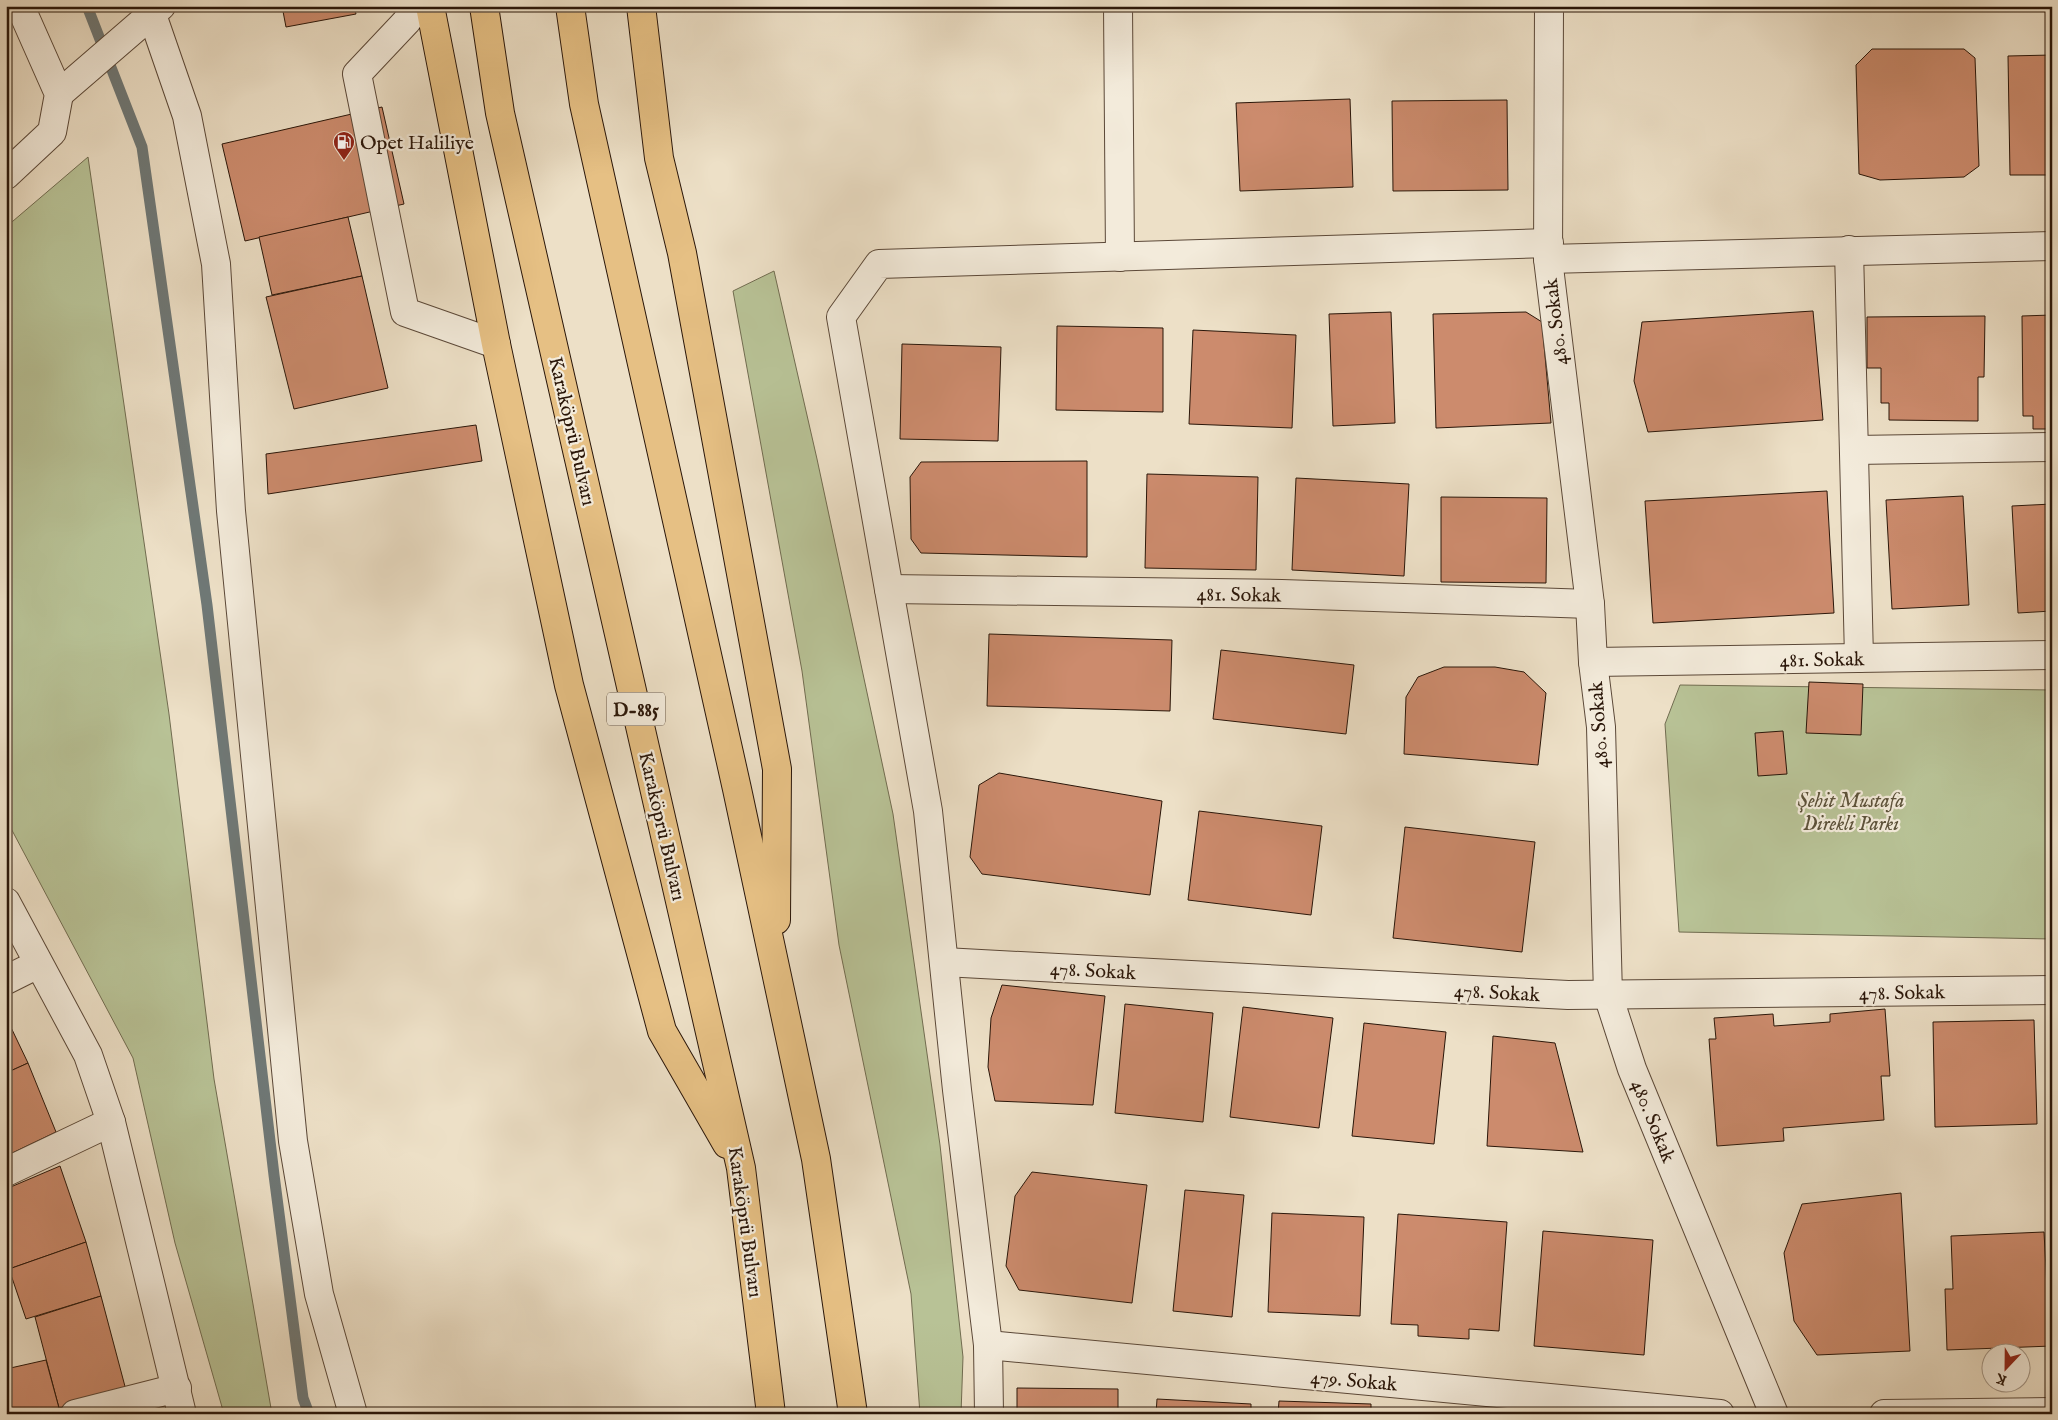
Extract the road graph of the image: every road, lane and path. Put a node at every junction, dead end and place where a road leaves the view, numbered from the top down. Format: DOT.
graph roads {
  1 [pos="20,6"];
  2 [pos="430,6"];
  3 [pos="484,6"];
  4 [pos="570,6"];
  5 [pos="641,6"];
  6 [pos="1118,6"];
  7 [pos="1549,6"];
  8 [pos="155,9"];
  9 [pos="408,12"];
  10 [pos="59,94"];
  11 [pos="6,175"];
  12 [pos="2052,246"];
  13 [pos="1849,250"];
  14 [pos="1548,251"];
  15 [pos="1120,257"];
  16 [pos="496,344"];
  17 [pos="2052,447"];
  18 [pos="1854,450"];
  19 [pos="889,588"];
  20 [pos="1590,604"];
  21 [pos="2052,655"];
  22 [pos="1859,658"];
  23 [pos="1593,662"];
  24 [pos="6,902"];
  25 [pos="944,962"];
  26 [pos="38,964"];
  27 [pos="776,969"];
  28 [pos="6,980"];
  29 [pos="2052,990"];
  30 [pos="1608,995"];
  31 [pos="111,1122"];
  32 [pos="741,1168"];
  33 [pos="6,1172"];
  34 [pos="988,1345"];
  35 [pos="180,1401"];
  36 [pos="2052,1412"];
  37 [pos="75,1414"];
  38 [pos="353,1414"];
  39 [pos="771,1414"];
  40 [pos="854,1414"];
  41 [pos="989,1414"];
  42 [pos="1720,1414"];
  43 [pos="1774,1414"];
  44 [pos="1884,1414"];
  1 -- 10 [label="street"];
  2 -- 16 [label="highway"];
  3 -- 32 [label="highway, Karaköprü Bulvarı / D-885"];
  4 -- 27 [label="highway"];
  5 -- 27 [label="highway"];
  6 -- 15 [label="street"];
  7 -- 14 [label="street, 480. Sokak"];
  8 -- 10 [label="street"];
  8 -- 38 [label="street"];
  9 -- 16 [label="street"];
  10 -- 11 [label="street"];
  12 -- 13 [label="street"];
  13 -- 14 [label="street"];
  13 -- 18 [label="street"];
  14 -- 15 [label="street"];
  14 -- 20 [label="street, 480. Sokak"];
  15 -- 19 [label="street"];
  16 -- 32 [label="highway"];
  17 -- 18 [label="street"];
  18 -- 22 [label="street"];
  19 -- 20 [label="street, 481. Sokak"];
  19 -- 25 [label="street"];
  20 -- 23 [label="street, 480. Sokak"];
  21 -- 22 [label="street, 481. Sokak"];
  22 -- 23 [label="street, 481. Sokak"];
  23 -- 30 [label="street, 480. Sokak"];
  24 -- 26 [label="street"];
  25 -- 30 [label="street, 478. Sokak"];
  25 -- 34 [label="street"];
  26 -- 28 [label="street"];
  26 -- 31 [label="street"];
  27 -- 40 [label="highway"];
  29 -- 30 [label="street, 478. Sokak"];
  30 -- 43 [label="street, 480. Sokak"];
  31 -- 33 [label="street"];
  31 -- 35 [label="street"];
  32 -- 39 [label="highway, Karaköprü Bulvarı / D-885"];
  34 -- 41 [label="street"];
  34 -- 42 [label="street, 479. Sokak"];
  35 -- 37 [label="street"];
  36 -- 44 [label="street"];
}
